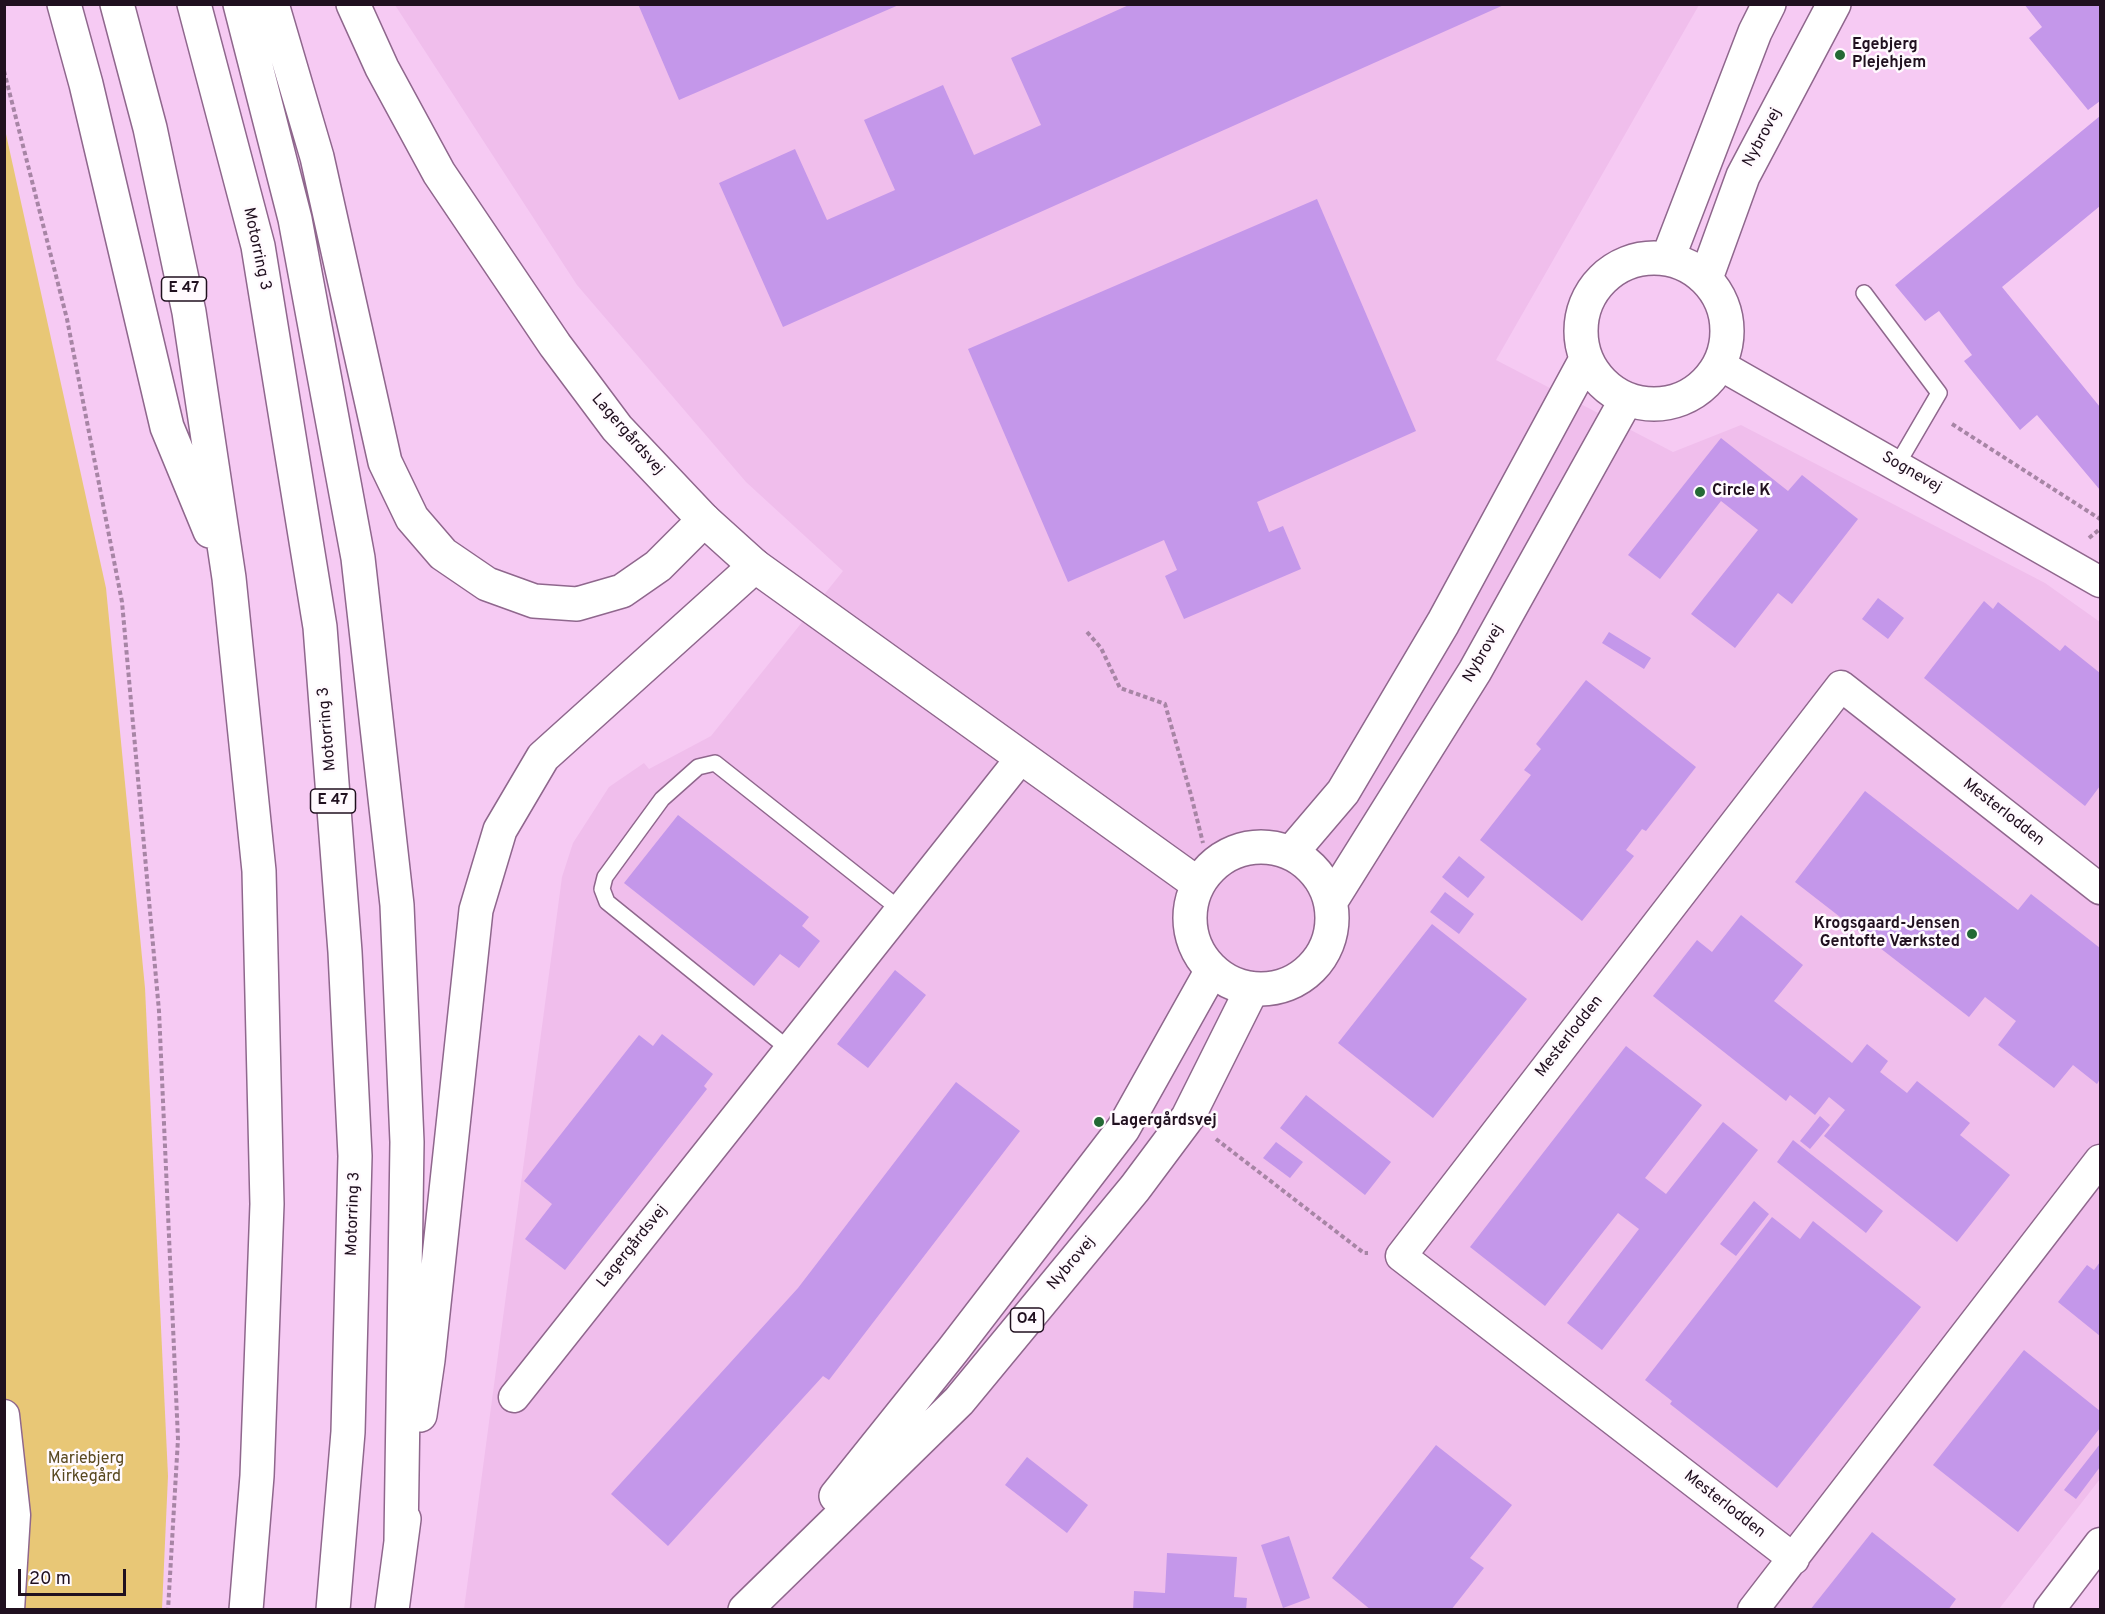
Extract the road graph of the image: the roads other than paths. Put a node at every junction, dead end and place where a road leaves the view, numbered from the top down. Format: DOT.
graph roads {
  1 [pos="64,4"];
  2 [pos="117,4"];
  3 [pos="194,4"];
  4 [pos="240,4"];
  5 [pos="272,4"];
  6 [pos="353,4"];
  7 [pos="1769,4"];
  8 [pos="1834,4"];
  9 [pos="1668,258"];
  10 [pos="1706,278"];
  11 [pos="1864,293"];
  12 [pos="1586,359"];
  13 [pos="1720,365"];
  14 [pos="1626,400"];
  15 [pos="1897,465"];
  16 [pos="704,520"];
  17 [pos="755,566"];
  18 [pos="229,578"];
  19 [pos="2100,582"];
  20 [pos="1021,758"];
  21 [pos="1290,853"];
  22 [pos="1203,876"];
  23 [pos="2100,889"];
  24 [pos="1331,901"];
  25 [pos="902,911"];
  26 [pos="1212,970"];
  27 [pos="1252,989"];
  28 [pos="790,1050"];
  29 [pos="2100,1160"];
  30 [pos="514,1397"];
  31 [pos="4,1415"];
  32 [pos="401,1540"];
  33 [pos="2100,1543"];
  34 [pos="1794,1559"];
  35 [pos="746,1609"];
  36 [pos="9,1610"];
  37 [pos="246,1610"];
  38 [pos="333,1610"];
  39 [pos="392,1610"];
  40 [pos="1753,1610"];
  41 [pos="2049,1610"];
  1 -- 18 [label="main road"];
  2 -- 18 [label="main road, E 47"];
  3 -- 38 [label="main road, Motorring 3 / E 47"];
  4 -- 32 [label="main road"];
  5 -- 16 [label="main road"];
  6 -- 16 [label="main road, Lagergårdsvej"];
  7 -- 9 [label="main road"];
  8 -- 10 [label="main road, Nybrovej"];
  9 -- 10 [label="main road"];
  9 -- 12 [label="main road"];
  10 -- 13 [label="main road"];
  11 -- 15 [label="lane"];
  12 -- 14 [label="main road"];
  12 -- 21 [label="main road"];
  13 -- 14 [label="main road"];
  13 -- 15 [label="street, Sognevej"];
  14 -- 24 [label="main road, Nybrovej"];
  15 -- 19 [label="street, Sognevej"];
  16 -- 17 [label="main road, Lagergårdsvej"];
  17 -- 20 [label="main road, Lagergårdsvej"];
  17 -- 32 [label="main road"];
  18 -- 37 [label="main road, E 47"];
  20 -- 22 [label="main road, Lagergårdsvej"];
  20 -- 25 [label="street, Lagergårdsvej"];
  21 -- 22 [label="main road"];
  21 -- 24 [label="main road"];
  22 -- 26 [label="main road"];
  23 -- 34 [label="street, Mesterlodden"];
  24 -- 27 [label="main road"];
  25 -- 28 [label="street, Lagergårdsvej"];
  25 -- 28 [label="lane"];
  26 -- 27 [label="main road"];
  26 -- 35 [label="main road, Nybrovej / O4"];
  27 -- 35 [label="main road, Nybrovej / O4"];
  28 -- 30 [label="street, Lagergårdsvej"];
  29 -- 34 [label="street"];
  31 -- 36 [label="street"];
  32 -- 39 [label="main road"];
  33 -- 41 [label="street"];
  34 -- 40 [label="street"];
}
